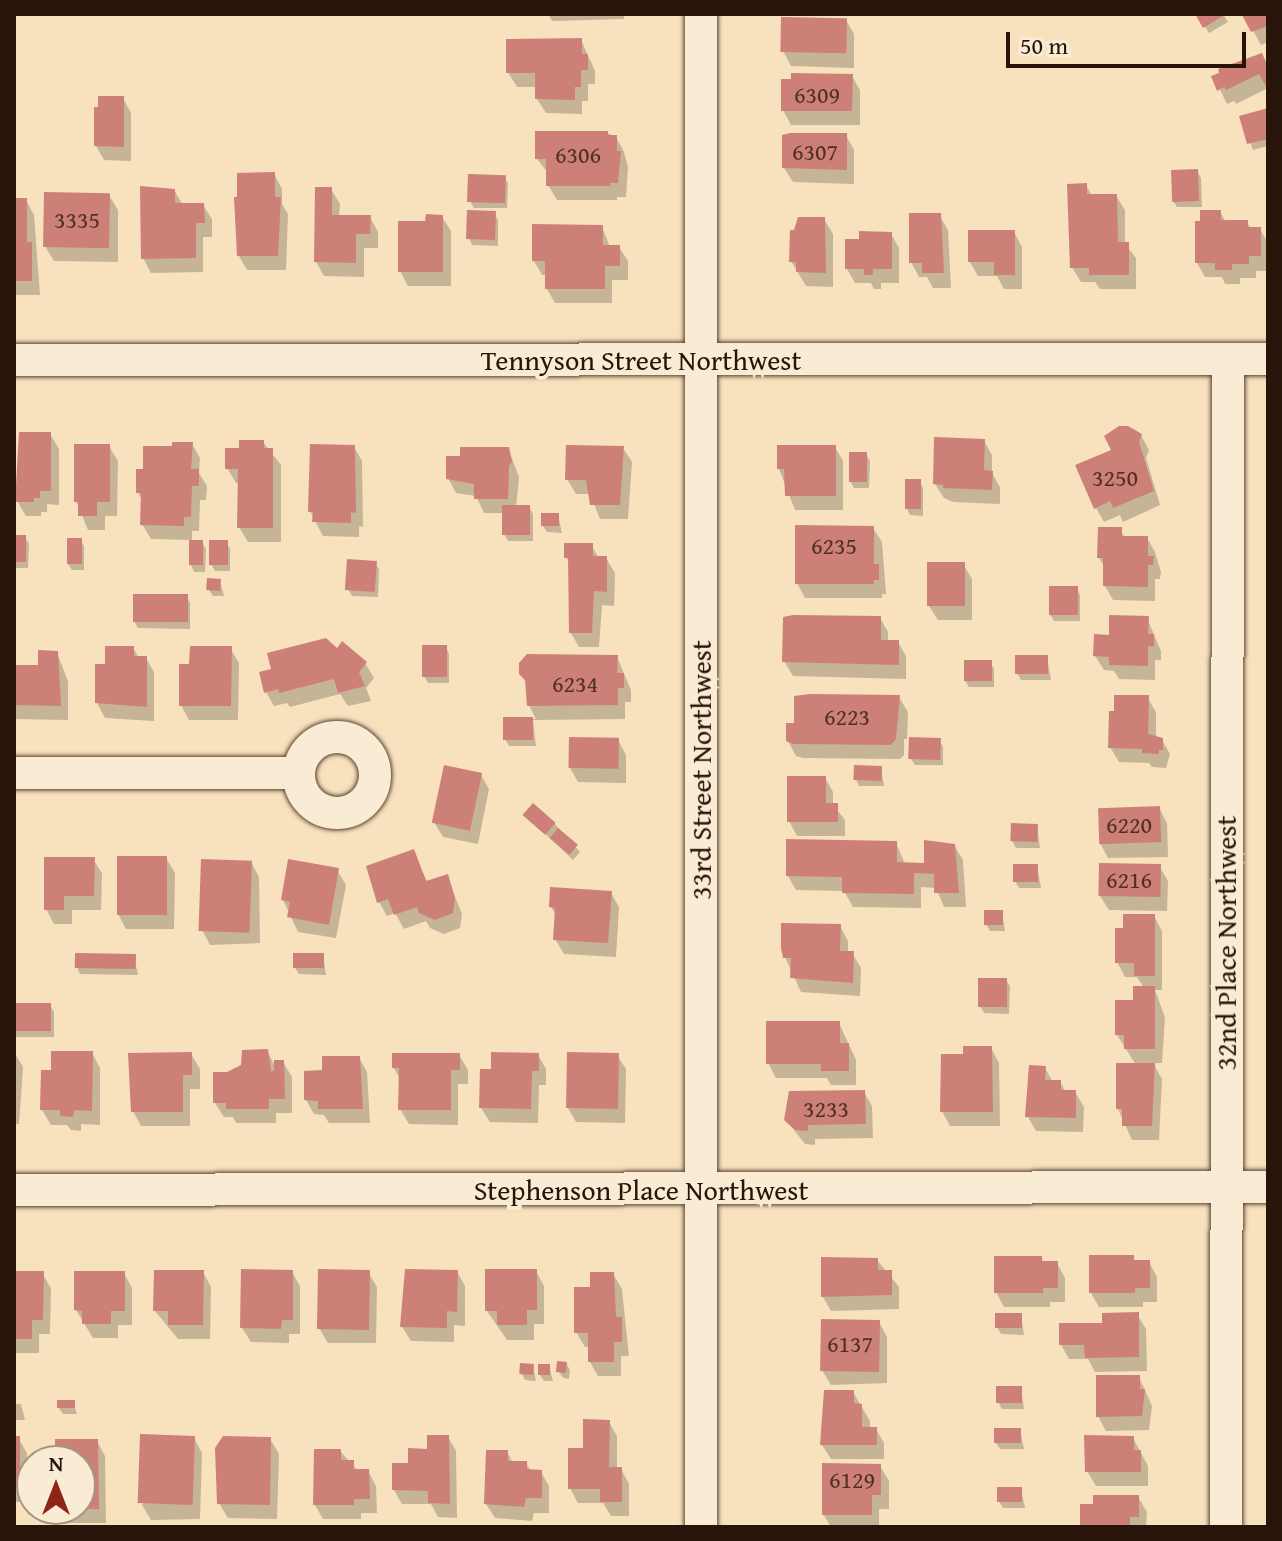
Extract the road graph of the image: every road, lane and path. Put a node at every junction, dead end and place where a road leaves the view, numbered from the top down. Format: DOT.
graph roads {
  1 [pos="701,14"];
  2 [pos="701,359"];
  3 [pos="1228,359"];
  4 [pos="1268,359"];
  5 [pos="14,360"];
  6 [pos="14,773"];
  7 [pos="299,773"];
  8 [pos="1226,1187"];
  9 [pos="1268,1187"];
  10 [pos="14,1190"];
  11 [pos="701,1190"];
  12 [pos="701,1527"];
  13 [pos="1226,1527"];
  1 -- 2 [label="street, 33rd Street Northwest"];
  2 -- 3 [label="street, Tennyson Street Northwest"];
  2 -- 5 [label="street, Tennyson Street Northwest"];
  2 -- 11 [label="street, 33rd Street Northwest"];
  3 -- 4 [label="street, Tennyson Street Northwest"];
  3 -- 8 [label="street, 32nd Place Northwest"];
  6 -- 7 [label="street"];
  8 -- 9 [label="street, Stephenson Place Northwest"];
  8 -- 11 [label="street, Stephenson Place Northwest"];
  8 -- 13 [label="street, 32nd Place Northwest"];
  10 -- 11 [label="street, Stephenson Place Northwest"];
  11 -- 12 [label="street, 33rd Street Northwest"];
}
